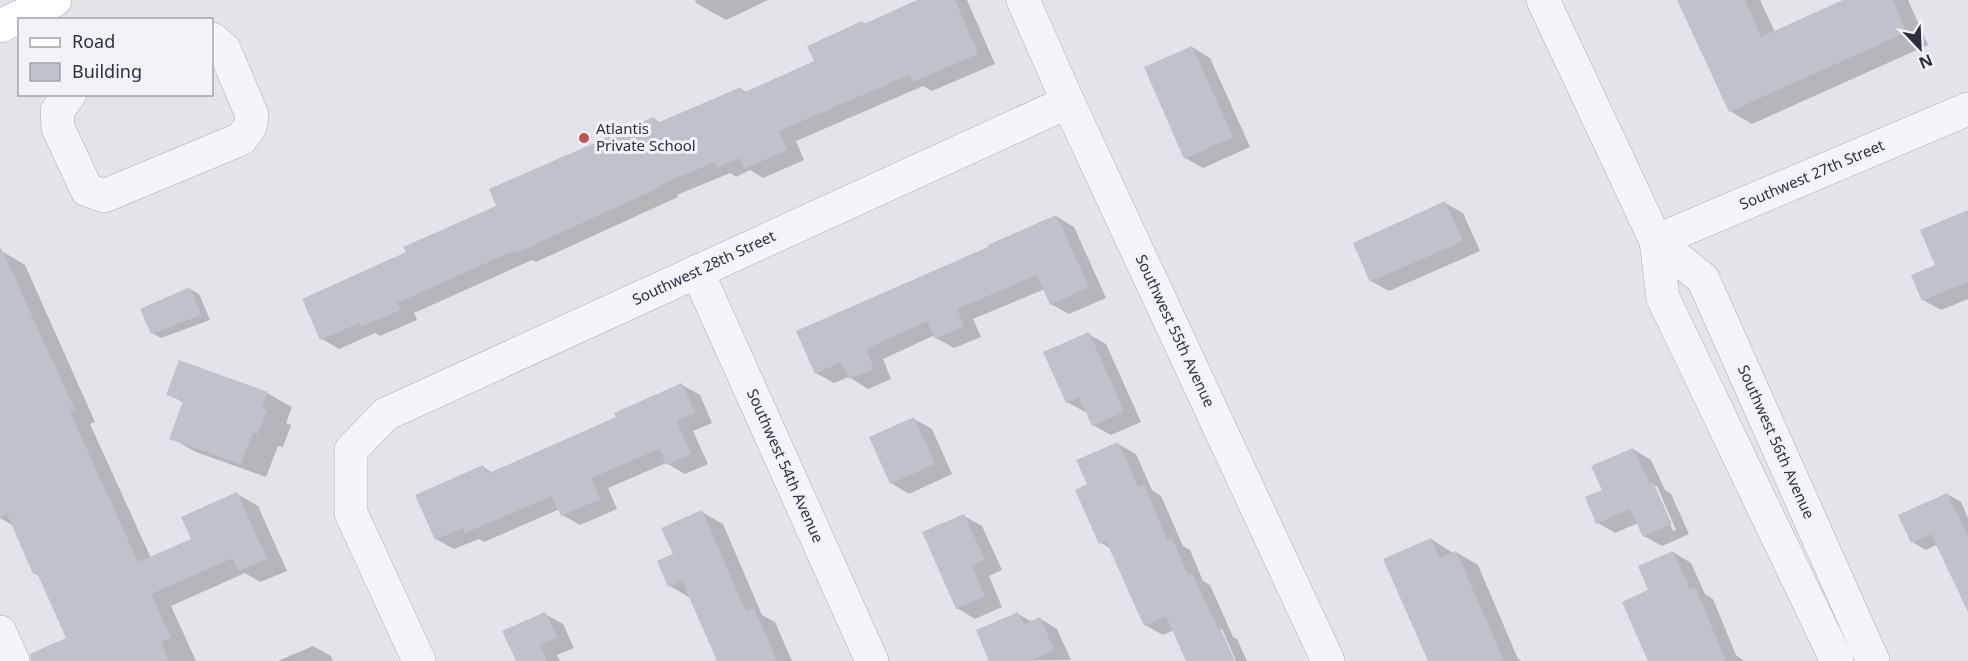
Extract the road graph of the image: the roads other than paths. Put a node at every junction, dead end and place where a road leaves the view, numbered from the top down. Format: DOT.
graph roads {
  1 [pos="56,0"];
  2 [pos="1023,0"];
  3 [pos="1543,0"];
  4 [pos="0,26"];
  5 [pos="213,40"];
  6 [pos="68,96"];
  7 [pos="1068,102"];
  8 [pos="1968,109"];
  9 [pos="1656,241"];
  10 [pos="697,271"];
  11 [pos="419,661"];
  12 [pos="872,661"];
  13 [pos="1328,661"];
  14 [pos="1837,661"];
  15 [pos="1873,661"];
  1 -- 4 [label="main road"];
  2 -- 7 [label="street, Southwest 55th Avenue"];
  3 -- 9 [label="street, Southwest 56th Avenue"];
  5 -- 6 [label="street"];
  7 -- 10 [label="street, Southwest 28th Street"];
  7 -- 13 [label="street, Southwest 55th Avenue"];
  8 -- 9 [label="street, Southwest 27th Street"];
  9 -- 14 [label="street, Southwest 56th Avenue"];
  9 -- 15 [label="street, Southwest 56th Avenue"];
  10 -- 11 [label="street, Southwest 28th Street"];
  10 -- 12 [label="street, Southwest 54th Avenue"];
}
